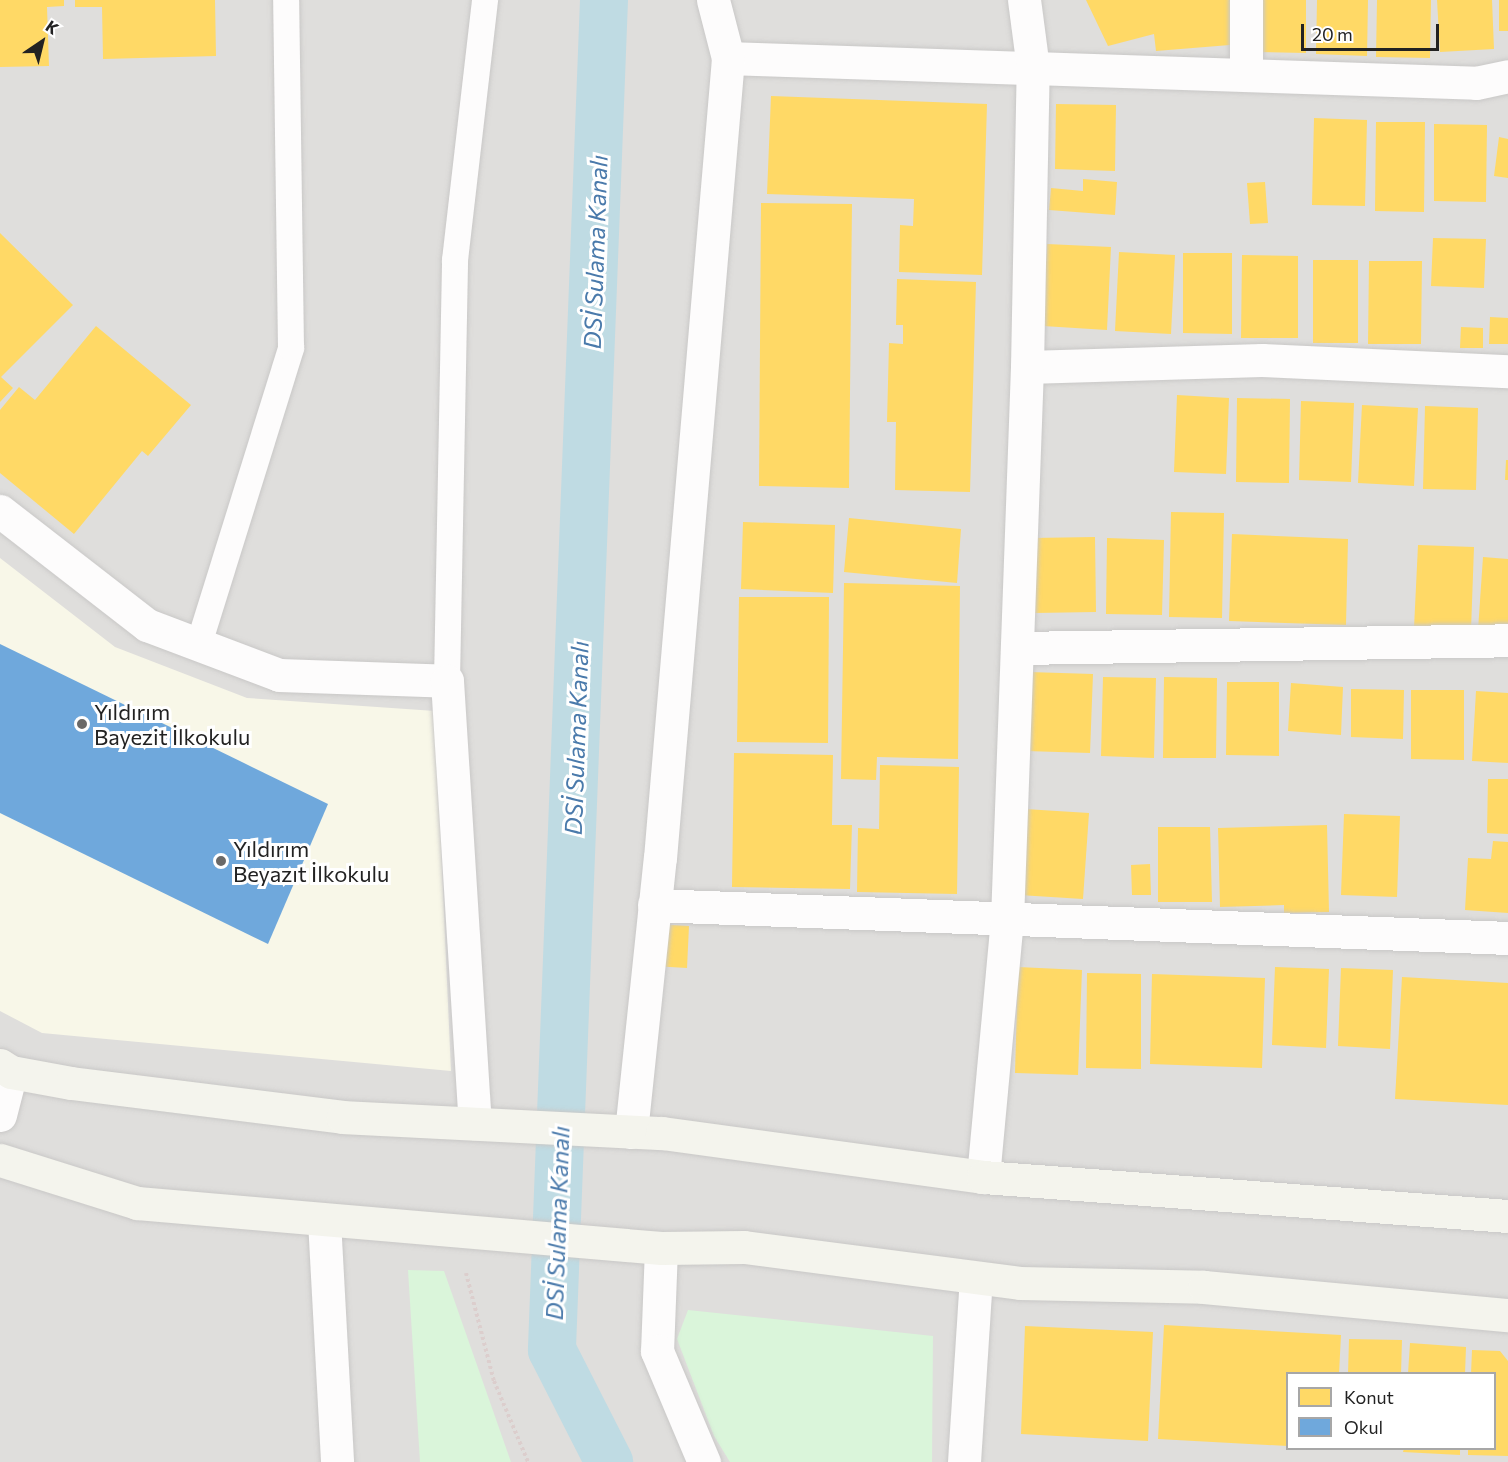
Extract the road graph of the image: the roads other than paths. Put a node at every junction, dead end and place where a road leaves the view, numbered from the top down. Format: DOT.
graph roads {
  1 [pos="286,0"];
  2 [pos="485,0"];
  3 [pos="713,0"];
  4 [pos="1024,0"];
  5 [pos="1246,0"];
  6 [pos="728,58"];
  7 [pos="1033,68"];
  8 [pos="1246,72"];
  9 [pos="1508,76"];
  10 [pos="1027,367"];
  11 [pos="1508,371"];
  12 [pos="0,511"];
  13 [pos="1508,640"];
  14 [pos="200,644"];
  15 [pos="1017,648"];
  16 [pos="447,681"];
  17 [pos="654,905"];
  18 [pos="1007,920"];
  19 [pos="1508,938"];
  20 [pos="6,1069"];
  21 [pos="0,1115"];
  22 [pos="475,1123"];
  23 [pos="623,1131"];
  24 [pos="0,1160"];
  25 [pos="983,1177"];
  26 [pos="1508,1216"];
  27 [pos="324,1220"];
  28 [pos="661,1248"];
  29 [pos="976,1278"];
  30 [pos="1508,1315"];
  31 [pos="337,1462"];
  32 [pos="704,1462"];
  33 [pos="963,1462"];
  1 -- 14 [label="lane"];
  2 -- 16 [label="lane"];
  3 -- 6 [label="street"];
  4 -- 7 [label="street"];
  5 -- 8 [label="street"];
  6 -- 7 [label="street"];
  6 -- 17 [label="street"];
  7 -- 8 [label="street"];
  7 -- 10 [label="street"];
  8 -- 9 [label="street"];
  10 -- 11 [label="street"];
  10 -- 15 [label="street"];
  12 -- 14 [label="street"];
  13 -- 15 [label="street"];
  14 -- 16 [label="street"];
  15 -- 18 [label="street"];
  16 -- 22 [label="street"];
  17 -- 18 [label="street"];
  17 -- 23 [label="street"];
  18 -- 19 [label="street"];
  18 -- 25 [label="street"];
  20 -- 21 [label="street"];
  20 -- 22 [label="main road"];
  22 -- 23 [label="main road"];
  23 -- 25 [label="main road"];
  24 -- 27 [label="main road"];
  25 -- 26 [label="main road"];
  27 -- 28 [label="main road"];
  27 -- 31 [label="street"];
  28 -- 29 [label="main road"];
  28 -- 32 [label="street"];
  29 -- 30 [label="main road"];
  29 -- 33 [label="street"];
}
